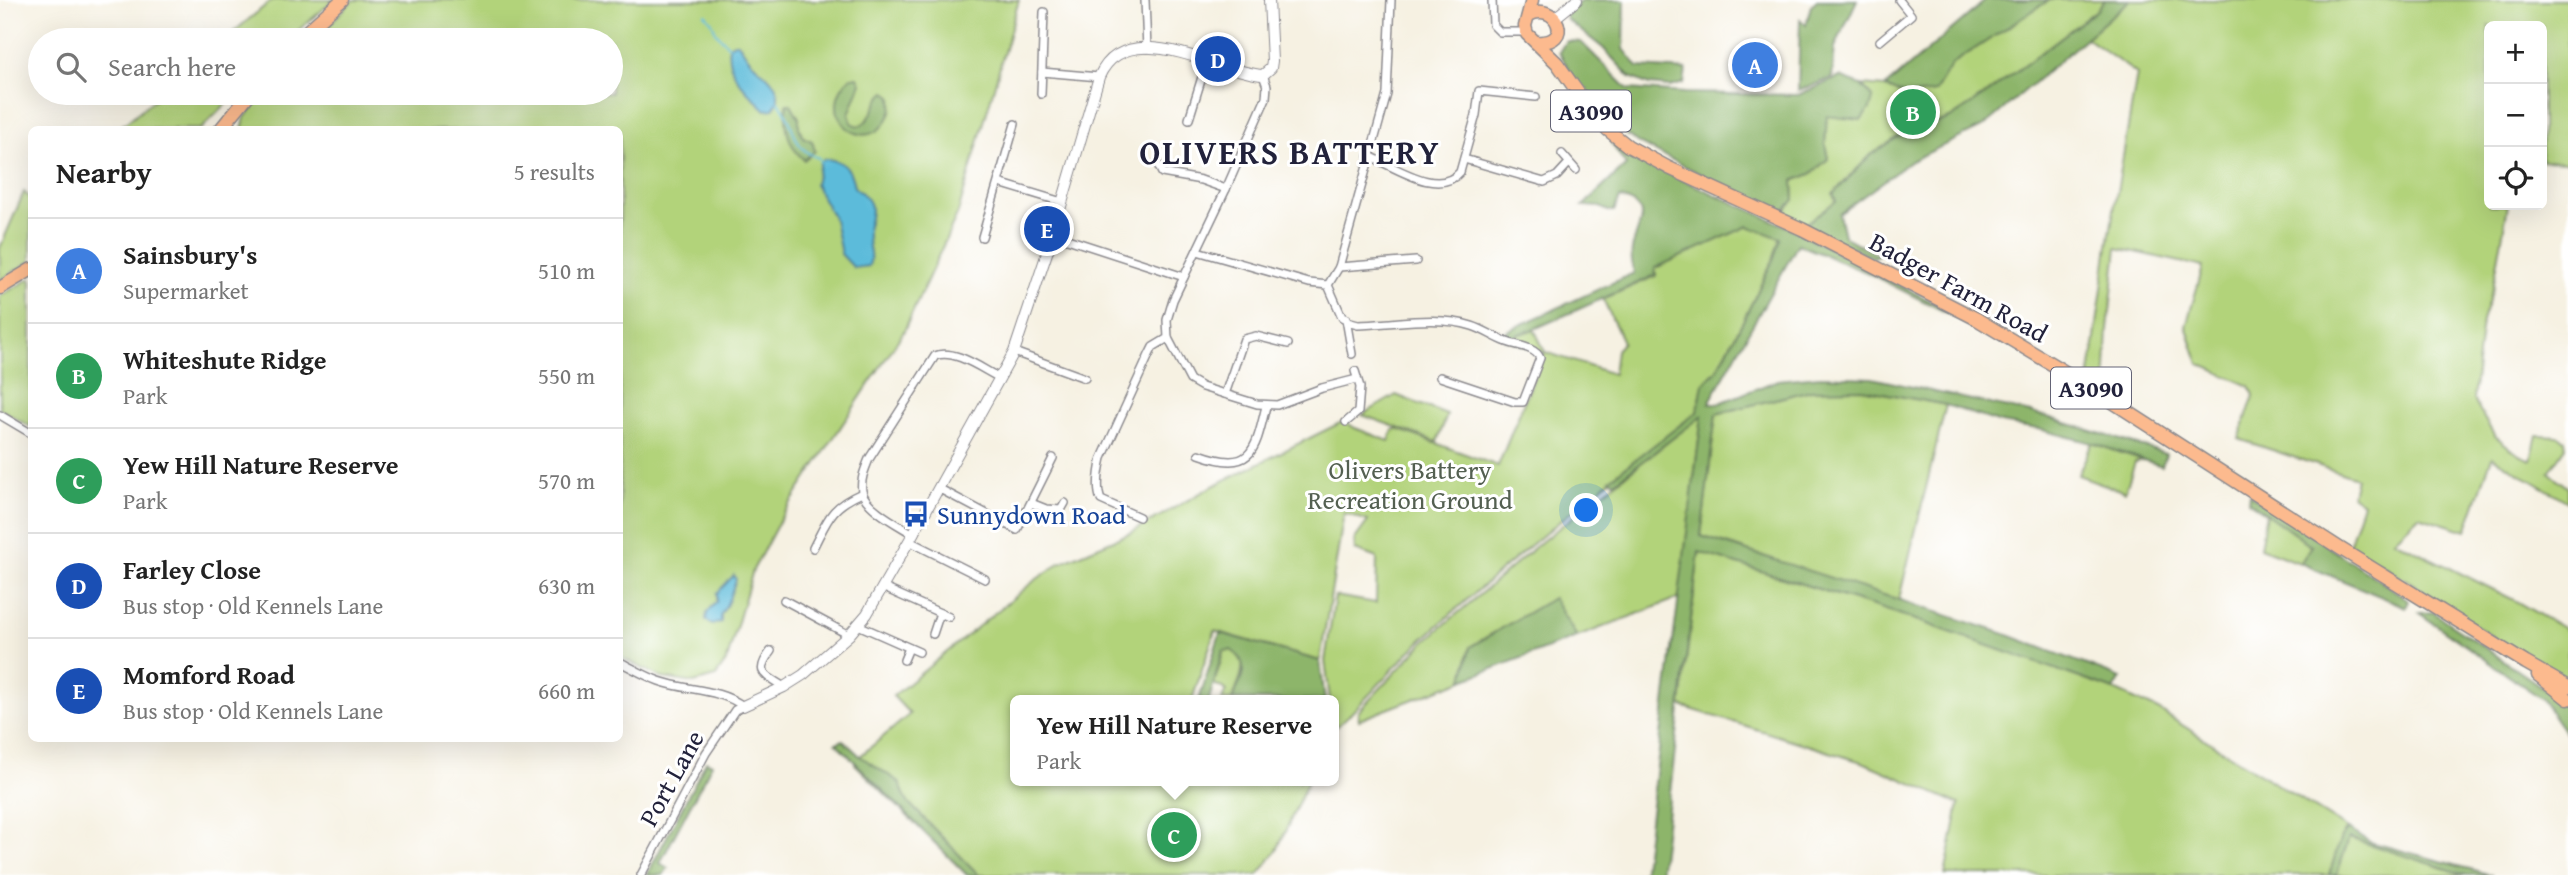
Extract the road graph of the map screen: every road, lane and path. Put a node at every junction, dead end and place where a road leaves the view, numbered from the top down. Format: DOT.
graph roads {
  1 [pos="342,0"];
  2 [pos="1145,0"];
  3 [pos="1269,0"];
  4 [pos="1391,0"];
  5 [pos="1492,0"];
  6 [pos="1577,0"];
  7 [pos="1899,0"];
  8 [pos="1535,6"];
  9 [pos="1044,12"];
  10 [pos="1556,17"];
  11 [pos="310,28"];
  12 [pos="1526,32"];
  13 [pos="1557,34"];
  14 [pos="1880,41"];
  15 [pos="1536,42"];
  16 [pos="1147,49"];
  17 [pos="1207,61"];
  18 [pos="1557,63"];
  19 [pos="1042,72"];
  20 [pos="1263,75"];
  21 [pos="1099,77"];
  22 [pos="1041,94"];
  23 [pos="1536,97"];
  24 [pos="240,105"];
  25 [pos="1189,119"];
  26 [pos="1016,124"];
  27 [pos="223,126"];
  28 [pos="1562,154"];
  29 [pos="1369,156"];
  30 [pos="1464,159"];
  31 [pos="1157,163"];
  32 [pos="1569,163"];
  33 [pos="1576,170"];
  34 [pos="1162,173"];
  35 [pos="1154,178"];
  36 [pos="999,183"];
  37 [pos="1226,189"];
  38 [pos="1062,202"];
  39 [pos="1052,234"];
  40 [pos="982,237"];
  41 [pos="1197,251"];
  42 [pos="1416,261"];
  43 [pos="1339,267"];
  44 [pos="28,271"];
  45 [pos="1184,277"];
  46 [pos="1328,285"];
  47 [pos="0,288"];
  48 [pos="1346,319"];
  49 [pos="1168,338"];
  50 [pos="1288,344"];
  51 [pos="1014,352"];
  52 [pos="1352,354"];
  53 [pos="1085,377"];
  54 [pos="1440,377"];
  55 [pos="1000,378"];
  56 [pos="1225,394"];
  57 [pos="1266,406"];
  58 [pos="0,415"];
  59 [pos="1346,422"];
  60 [pos="28,432"];
  61 [pos="1199,454"];
  62 [pos="1052,458"];
  63 [pos="938,488"];
  64 [pos="862,493"];
  65 [pos="1031,503"];
  66 [pos="1062,510"];
  67 [pos="1139,517"];
  68 [pos="911,537"];
  69 [pos="813,548"];
  70 [pos="985,579"];
  71 [pos="882,587"];
  72 [pos="783,600"];
  73 [pos="940,613"];
  74 [pos="949,617"];
  75 [pos="858,625"];
  76 [pos="933,634"];
  77 [pos="849,635"];
  78 [pos="909,648"];
  79 [pos="772,651"];
  80 [pos="919,652"];
  81 [pos="904,660"];
  82 [pos="2526,663"];
  83 [pos="623,664"];
  84 [pos="784,687"];
  85 [pos="2568,687"];
  86 [pos="2568,699"];
  87 [pos="743,706"];
  88 [pos="641,875"];
  1 -- 11 [label="main road"];
  2 -- 16 [label="street"];
  3 -- 20 [label="street"];
  4 -- 29 [label="street"];
  5 -- 12 [label="street"];
  6 -- 10 [label="street"];
  7 -- 14 [label="street"];
  8 -- 10 [label="main road"];
  8 -- 12 [label="main road"];
  9 -- 19 [label="street"];
  10 -- 13 [label="main road"];
  12 -- 15 [label="main road"];
  13 -- 15 [label="main road"];
  13 -- 18 [label="main road, A3090"];
  15 -- 18 [label="main road, Badger Farm Road / A3090"];
  16 -- 17 [label="street"];
  16 -- 21 [label="street"];
  17 -- 20 [label="street"];
  17 -- 25 [label="street"];
  18 -- 82 [label="main road, Badger Farm Road / A3090"];
  19 -- 21 [label="street"];
  19 -- 22 [label="street"];
  20 -- 37 [label="street"];
  21 -- 38 [label="street"];
  23 -- 30 [label="street"];
  24 -- 27 [label="main road"];
  26 -- 36 [label="street"];
  28 -- 32 [label="street"];
  29 -- 30 [label="street"];
  29 -- 43 [label="street"];
  30 -- 32 [label="street"];
  31 -- 34 [label="street"];
  32 -- 33 [label="street"];
  34 -- 35 [label="street"];
  34 -- 37 [label="street"];
  36 -- 38 [label="street"];
  36 -- 40 [label="street"];
  37 -- 41 [label="street"];
  38 -- 39 [label="street"];
  39 -- 45 [label="street"];
  39 -- 51 [label="street"];
  41 -- 45 [label="street"];
  41 -- 46 [label="street"];
  42 -- 43 [label="street"];
  43 -- 46 [label="street"];
  44 -- 47 [label="main road"];
  45 -- 49 [label="street"];
  46 -- 48 [label="street"];
  48 -- 52 [label="street"];
  48 -- 54 [label="street"];
  49 -- 56 [label="street"];
  49 -- 67 [label="street"];
  50 -- 56 [label="street"];
  51 -- 53 [label="street"];
  51 -- 55 [label="street"];
  55 -- 63 [label="street"];
  55 -- 64 [label="street"];
  56 -- 57 [label="street"];
  57 -- 59 [label="street"];
  57 -- 61 [label="street"];
  58 -- 60 [label="street"];
  62 -- 65 [label="street"];
  63 -- 65 [label="street"];
  63 -- 68 [label="street"];
  64 -- 68 [label="street"];
  64 -- 69 [label="street"];
  65 -- 66 [label="street"];
  68 -- 70 [label="street"];
  68 -- 71 [label="street"];
  71 -- 73 [label="street"];
  71 -- 75 [label="street"];
  72 -- 77 [label="street"];
  73 -- 74 [label="street"];
  73 -- 76 [label="street"];
  75 -- 77 [label="street"];
  75 -- 78 [label="street"];
  77 -- 84 [label="street"];
  78 -- 80 [label="street"];
  78 -- 81 [label="street"];
  79 -- 84 [label="street"];
  82 -- 85 [label="main road, Badger Farm Road / A3090"];
  82 -- 86 [label="main road, Badger Farm Road / A3090"];
  83 -- 87 [label="street"];
  84 -- 87 [label="street"];
  87 -- 88 [label="street, Port Lane"];
}
